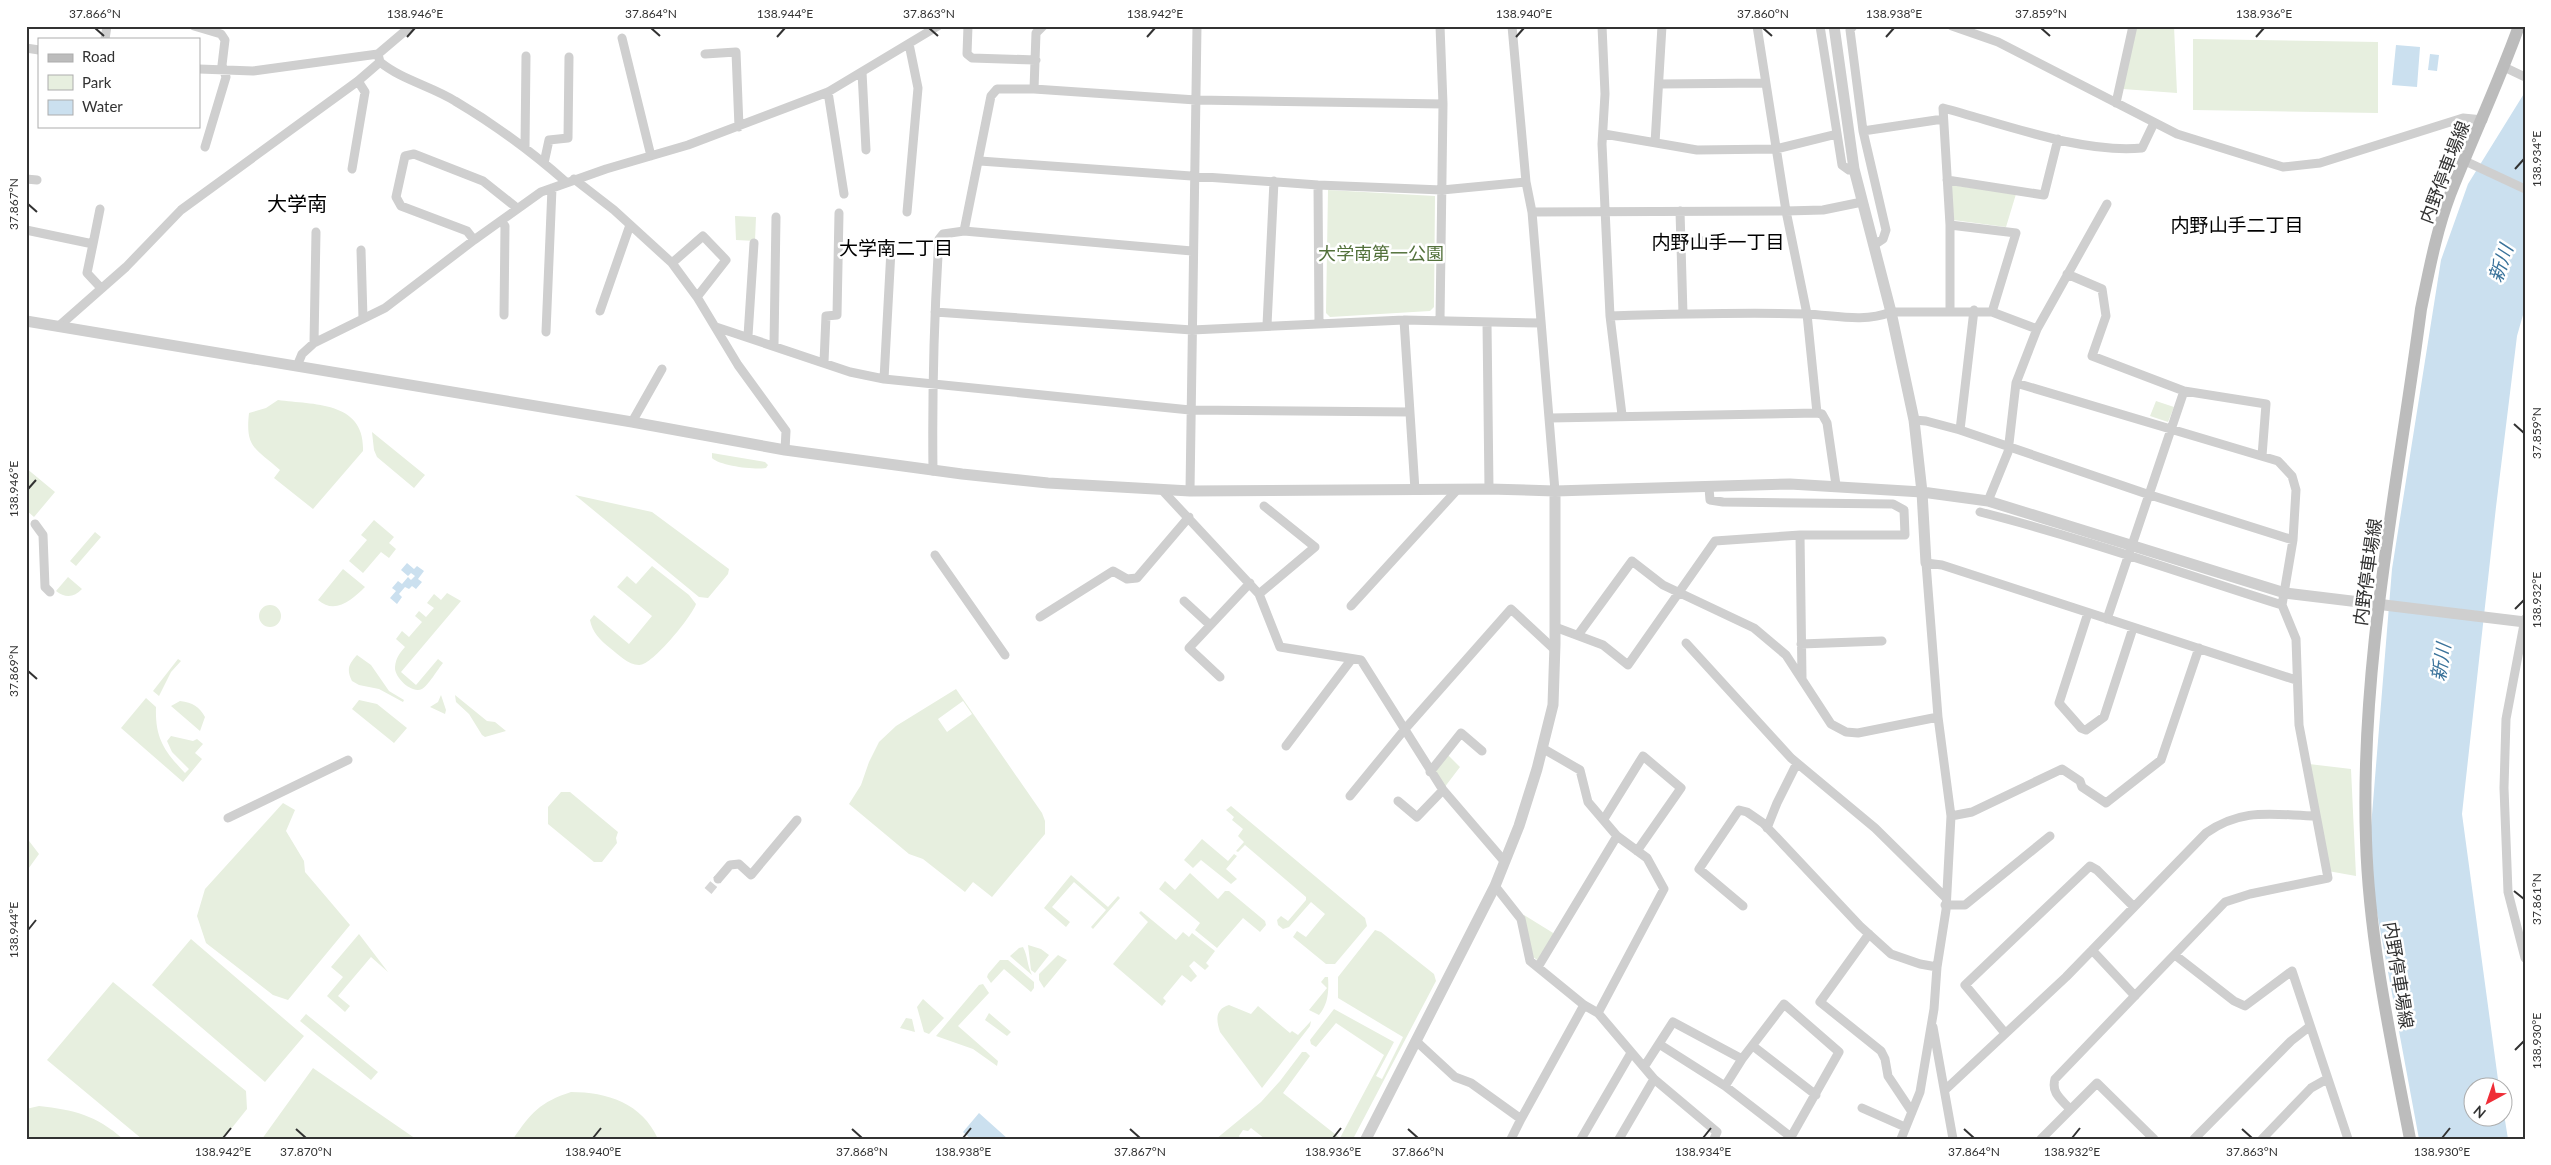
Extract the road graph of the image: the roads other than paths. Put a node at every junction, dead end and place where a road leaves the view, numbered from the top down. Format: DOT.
graph roads {
  1 [pos="194,26"];
  2 [pos="411,26"];
  3 [pos="938,26"];
  4 [pos="968,26"];
  5 [pos="1043,26"];
  6 [pos="1197,26"];
  7 [pos="1440,26"];
  8 [pos="1512,26"];
  9 [pos="1602,26"];
  10 [pos="1662,26"];
  11 [pos="1757,26"];
  12 [pos="1820,26"];
  13 [pos="1834,26"];
  14 [pos="1853,26"];
  15 [pos="1952,26"];
  16 [pos="2133,26"];
  17 [pos="2518,26"];
  18 [pos="622,38"];
  19 [pos="909,44"];
  20 [pos="705,54"];
  21 [pos="526,56"];
  22 [pos="570,57"];
  23 [pos="379,58"];
  24 [pos="1036,60"];
  25 [pos="2504,67"];
  26 [pos="200,69"];
  27 [pos="223,71"];
  28 [pos="862,72"];
  29 [pos="2525,77"];
  30 [pos="358,81"];
  31 [pos="1766,83"];
  32 [pos="1660,84"];
  33 [pos="1034,88"];
  34 [pos="828,92"];
  35 [pos="1196,100"];
  36 [pos="2116,103"];
  37 [pos="1443,104"];
  38 [pos="1943,119"];
  39 [pos="2483,120"];
  40 [pos="2154,123"];
  41 [pos="739,127"];
  42 [pos="1863,131"];
  43 [pos="1842,133"];
  44 [pos="1604,134"];
  45 [pos="2058,139"];
  46 [pos="1655,143"];
  47 [pos="205,147"];
  48 [pos="525,147"];
  49 [pos="1776,149"];
  50 [pos="866,150"];
  51 [pos="651,156"];
  52 [pos="980,161"];
  53 [pos="544,162"];
  54 [pos="2465,162"];
  55 [pos="352,169"];
  56 [pos="1194,175"];
  57 [pos="26,179"];
  58 [pos="37,180"];
  59 [pos="1947,180"];
  60 [pos="570,181"];
  61 [pos="1274,182"];
  62 [pos="1526,182"];
  63 [pos="1318,185"];
  64 [pos="552,188"];
  65 [pos="2525,189"];
  66 [pos="1442,190"];
  67 [pos="844,194"];
  68 [pos="1862,202"];
  69 [pos="2107,204"];
  70 [pos="518,208"];
  71 [pos="100,209"];
  72 [pos="1606,211"];
  73 [pos="1680,211"];
  74 [pos="1786,211"];
  75 [pos="907,212"];
  76 [pos="1532,212"];
  77 [pos="839,213"];
  78 [pos="776,217"];
  79 [pos="501,221"];
  80 [pos="630,225"];
  81 [pos="1950,225"];
  82 [pos="26,230"];
  83 [pos="964,231"];
  84 [pos="316,232"];
  85 [pos="474,240"];
  86 [pos="1718,240"];
  87 [pos="1681,242"];
  88 [pos="754,243"];
  89 [pos="93,244"];
  90 [pos="1874,245"];
  91 [pos="361,250"];
  92 [pos="891,250"];
  93 [pos="1192,251"];
  94 [pos="672,263"];
  95 [pos="2067,274"];
  96 [pos="101,288"];
  97 [pos="696,297"];
  98 [pos="1974,310"];
  99 [pos="1950,311"];
  100 [pos="600,312"];
  101 [pos="935,312"];
  102 [pos="1892,312"];
  103 [pos="1992,312"];
  104 [pos="1683,314"];
  105 [pos="1807,314"];
  106 [pos="504,315"];
  107 [pos="1610,316"];
  108 [pos="364,318"];
  109 [pos="1404,320"];
  110 [pos="1440,320"];
  111 [pos="26,321"];
  112 [pos="1319,323"];
  113 [pos="1487,323"];
  114 [pos="1540,323"];
  115 [pos="1267,325"];
  116 [pos="58,326"];
  117 [pos="716,327"];
  118 [pos="2037,329"];
  119 [pos="1192,330"];
  120 [pos="546,332"];
  121 [pos="748,336"];
  122 [pos="314,343"];
  123 [pos="774,346"];
  124 [pos="824,362"];
  125 [pos="297,366"];
  126 [pos="662,369"];
  127 [pos="884,379"];
  128 [pos="2016,383"];
  129 [pos="932,384"];
  130 [pos="2184,391"];
  131 [pos="1190,410"];
  132 [pos="1410,412"];
  133 [pos="1817,413"];
  134 [pos="1622,415"];
  135 [pos="1550,418"];
  136 [pos="1914,420"];
  137 [pos="632,422"];
  138 [pos="2170,429"];
  139 [pos="1960,430"];
  140 [pos="2010,446"];
  141 [pos="785,450"];
  142 [pos="2262,456"];
  143 [pos="933,471"];
  144 [pos="1836,485"];
  145 [pos="1709,488"];
  146 [pos="1489,489"];
  147 [pos="1162,490"];
  148 [pos="1415,490"];
  149 [pos="1457,490"];
  150 [pos="1190,491"];
  151 [pos="1555,492"];
  152 [pos="1922,492"];
  153 [pos="2148,494"];
  154 [pos="1988,501"];
  155 [pos="1264,506"];
  156 [pos="1980,512"];
  157 [pos="1190,518"];
  158 [pos="35,524"];
  159 [pos="1800,535"];
  160 [pos="2293,540"];
  161 [pos="2128,553"];
  162 [pos="935,554"];
  163 [pos="1926,564"];
  164 [pos="1250,583"];
  165 [pos="50,592"];
  166 [pos="1679,592"];
  167 [pos="2285,593"];
  168 [pos="1259,594"];
  169 [pos="1184,601"];
  170 [pos="2282,605"];
  171 [pos="1352,606"];
  172 [pos="2088,613"];
  173 [pos="1040,617"];
  174 [pos="2525,618"];
  175 [pos="2107,620"];
  176 [pos="2525,622"];
  177 [pos="1210,625"];
  178 [pos="1555,627"];
  179 [pos="2133,628"];
  180 [pos="1578,635"];
  181 [pos="1882,641"];
  182 [pos="1686,643"];
  183 [pos="1801,644"];
  184 [pos="2199,648"];
  185 [pos="1555,650"];
  186 [pos="1005,655"];
  187 [pos="1351,660"];
  188 [pos="1220,677"];
  189 [pos="1802,678"];
  190 [pos="2296,680"];
  191 [pos="1938,717"];
  192 [pos="1404,729"];
  193 [pos="1286,746"];
  194 [pos="1542,748"];
  195 [pos="1482,751"];
  196 [pos="348,760"];
  197 [pos="1796,763"];
  198 [pos="1430,772"];
  199 [pos="1443,790"];
  200 [pos="1350,796"];
  201 [pos="1398,801"];
  202 [pos="1951,816"];
  203 [pos="2316,816"];
  204 [pos="228,818"];
  205 [pos="1604,819"];
  206 [pos="797,820"];
  207 [pos="1768,828"];
  208 [pos="1617,836"];
  209 [pos="2050,836"];
  210 [pos="1637,851"];
  211 [pos="1504,861"];
  212 [pos="718,879"];
  213 [pos="1495,886"];
  214 [pos="1945,901"];
  215 [pos="1743,906"];
  216 [pos="2134,907"];
  217 [pos="1869,934"];
  218 [pos="2092,950"];
  219 [pos="2175,955"];
  220 [pos="2525,958"];
  221 [pos="1937,967"];
  222 [pos="1538,968"];
  223 [pos="2135,996"];
  224 [pos="1584,1005"];
  225 [pos="1598,1013"];
  226 [pos="1932,1022"];
  227 [pos="2309,1027"];
  228 [pos="2005,1033"];
  229 [pos="1416,1041"];
  230 [pos="1659,1044"];
  231 [pos="1753,1046"];
  232 [pos="1631,1053"];
  233 [pos="1742,1059"];
  234 [pos="1644,1067"];
  235 [pos="1654,1079"];
  236 [pos="2326,1079"];
  237 [pos="1725,1086"];
  238 [pos="1945,1090"];
  239 [pos="1816,1095"];
  240 [pos="1862,1108"];
  241 [pos="2070,1109"];
  242 [pos="1912,1112"];
  243 [pos="1521,1119"];
  244 [pos="1905,1128"];
  245 [pos="2266,1137"];
  246 [pos="1366,1139"];
  247 [pos="1512,1139"];
  248 [pos="1581,1139"];
  249 [pos="1619,1139"];
  250 [pos="1714,1139"];
  251 [pos="1901,1139"];
  252 [pos="1953,1139"];
  253 [pos="2041,1139"];
  254 [pos="2154,1139"];
  255 [pos="2194,1139"];
  256 [pos="2348,1139"];
  257 [pos="2410,1139"];
  1 -- 27 [label="street"];
  2 -- 23 [label="street"];
  3 -- 19 [label="street"];
  4 -- 24 [label="street"];
  5 -- 24 [label="street"];
  6 -- 35 [label="street"];
  7 -- 37 [label="street"];
  8 -- 62 [label="street"];
  9 -- 44 [label="street"];
  10 -- 32 [label="street"];
  11 -- 31 [label="street"];
  12 -- 43 [label="street"];
  13 -- 43 [label="street"];
  14 -- 42 [label="street"];
  15 -- 36 [label="street"];
  16 -- 36 [label="street"];
  17 -- 25 [label="main road, 内野停車場線"];
  18 -- 51 [label="street"];
  19 -- 28 [label="street"];
  19 -- 75 [label="street"];
  20 -- 41 [label="street"];
  21 -- 48 [label="street"];
  22 -- 53 [label="street"];
  23 -- 27 [label="street"];
  23 -- 30 [label="street"];
  23 -- 48 [label="street"];
  24 -- 33 [label="street"];
  25 -- 29 [label="street"];
  25 -- 39 [label="main road, 内野停車場線"];
  26 -- 27 [label="street"];
  27 -- 47 [label="street"];
  28 -- 34 [label="street"];
  28 -- 50 [label="street"];
  30 -- 55 [label="street"];
  30 -- 96 [label="street"];
  31 -- 32 [label="street"];
  31 -- 49 [label="street"];
  32 -- 46 [label="street"];
  33 -- 35 [label="street"];
  33 -- 52 [label="street"];
  34 -- 41 [label="street"];
  34 -- 67 [label="street"];
  35 -- 37 [label="street"];
  35 -- 56 [label="street"];
  36 -- 40 [label="street"];
  37 -- 66 [label="street"];
  38 -- 42 [label="street"];
  38 -- 45 [label="street"];
  38 -- 59 [label="street"];
  39 -- 40 [label="street"];
  39 -- 54 [label="main road, 内野停車場線"];
  40 -- 45 [label="street"];
  41 -- 51 [label="street"];
  42 -- 90 [label="street"];
  43 -- 49 [label="street"];
  43 -- 68 [label="street"];
  44 -- 46 [label="street"];
  44 -- 72 [label="street"];
  45 -- 59 [label="street"];
  46 -- 49 [label="street"];
  48 -- 53 [label="street"];
  49 -- 74 [label="street"];
  51 -- 60 [label="street"];
  52 -- 56 [label="street"];
  52 -- 83 [label="street"];
  53 -- 60 [label="street"];
  54 -- 65 [label="street"];
  54 -- 257 [label="main road, 内野停車場線"];
  56 -- 61 [label="street"];
  56 -- 93 [label="street"];
  57 -- 58 [label="street"];
  59 -- 81 [label="street"];
  60 -- 64 [label="street"];
  60 -- 80 [label="street"];
  61 -- 63 [label="street"];
  61 -- 115 [label="street"];
  62 -- 66 [label="street"];
  62 -- 76 [label="street"];
  63 -- 66 [label="street"];
  63 -- 112 [label="street"];
  64 -- 70 [label="street"];
  64 -- 120 [label="street"];
  66 -- 110 [label="street"];
  68 -- 74 [label="street"];
  68 -- 90 [label="street"];
  69 -- 95 [label="street"];
  70 -- 79 [label="street"];
  70 -- 85 [label="street"];
  71 -- 89 [label="street"];
  72 -- 73 [label="street"];
  72 -- 76 [label="street"];
  72 -- 107 [label="street"];
  73 -- 74 [label="street"];
  73 -- 87 [label="street"];
  74 -- 105 [label="street"];
  76 -- 114 [label="street"];
  77 -- 124 [label="street"];
  78 -- 123 [label="street"];
  79 -- 85 [label="street"];
  79 -- 106 [label="street"];
  80 -- 94 [label="street"];
  80 -- 100 [label="street"];
  81 -- 99 [label="street"];
  81 -- 103 [label="street"];
  82 -- 89 [label="street"];
  83 -- 93 [label="street"];
  83 -- 101 [label="street"];
  84 -- 122 [label="street"];
  85 -- 108 [label="street"];
  86 -- 87 [label="street"];
  87 -- 104 [label="street"];
  88 -- 121 [label="street"];
  89 -- 96 [label="street"];
  90 -- 102 [label="street"];
  91 -- 108 [label="street"];
  92 -- 127 [label="street"];
  93 -- 119 [label="street"];
  94 -- 97 [label="street"];
  94 -- 97 [label="street"];
  95 -- 118 [label="street"];
  95 -- 130 [label="street"];
  96 -- 116 [label="street"];
  97 -- 117 [label="street"];
  98 -- 99 [label="street"];
  98 -- 103 [label="street"];
  98 -- 139 [label="street"];
  99 -- 102 [label="street"];
  101 -- 119 [label="street"];
  101 -- 129 [label="street"];
  102 -- 105 [label="street"];
  102 -- 136 [label="street"];
  103 -- 118 [label="street"];
  104 -- 105 [label="street"];
  104 -- 107 [label="street"];
  105 -- 133 [label="street"];
  107 -- 134 [label="street"];
  108 -- 122 [label="street"];
  109 -- 110 [label="street"];
  109 -- 112 [label="street"];
  109 -- 132 [label="street"];
  110 -- 113 [label="street"];
  111 -- 116 [label="street"];
  112 -- 115 [label="street"];
  113 -- 114 [label="street"];
  113 -- 146 [label="street"];
  114 -- 135 [label="street"];
  115 -- 119 [label="street"];
  116 -- 125 [label="street"];
  117 -- 121 [label="street"];
  117 -- 141 [label="street"];
  118 -- 128 [label="street"];
  119 -- 131 [label="street"];
  121 -- 123 [label="street"];
  122 -- 125 [label="street"];
  123 -- 124 [label="street"];
  124 -- 127 [label="street"];
  125 -- 137 [label="street"];
  126 -- 137 [label="street"];
  127 -- 129 [label="street"];
  128 -- 138 [label="street"];
  128 -- 140 [label="street"];
  129 -- 131 [label="street"];
  129 -- 143 [label="street"];
  130 -- 138 [label="street"];
  130 -- 142 [label="street"];
  131 -- 132 [label="street"];
  131 -- 150 [label="street"];
  132 -- 148 [label="street"];
  133 -- 134 [label="street"];
  133 -- 144 [label="street"];
  134 -- 135 [label="street"];
  135 -- 151 [label="street"];
  136 -- 139 [label="street"];
  136 -- 152 [label="street"];
  137 -- 141 [label="street"];
  138 -- 142 [label="street"];
  138 -- 153 [label="street"];
  139 -- 140 [label="street"];
  140 -- 153 [label="street"];
  140 -- 154 [label="street"];
  141 -- 143 [label="street"];
  142 -- 160 [label="street"];
  143 -- 147 [label="street"];
  144 -- 145 [label="street"];
  144 -- 152 [label="street"];
  145 -- 151 [label="street"];
  145 -- 159 [label="street"];
  146 -- 149 [label="street"];
  146 -- 151 [label="street"];
  147 -- 150 [label="street"];
  147 -- 157 [label="street"];
  148 -- 149 [label="street"];
  148 -- 150 [label="street"];
  149 -- 171 [label="street"];
  151 -- 178 [label="street"];
  152 -- 154 [label="street"];
  152 -- 163 [label="street"];
  153 -- 160 [label="street"];
  153 -- 161 [label="street"];
  154 -- 167 [label="street"];
  155 -- 168 [label="street"];
  156 -- 161 [label="street"];
  157 -- 164 [label="street"];
  157 -- 173 [label="street"];
  158 -- 165 [label="street"];
  159 -- 166 [label="street"];
  159 -- 183 [label="street"];
  160 -- 167 [label="street"];
  161 -- 170 [label="street"];
  161 -- 175 [label="street"];
  162 -- 186 [label="street"];
  163 -- 172 [label="street"];
  163 -- 191 [label="street"];
  164 -- 168 [label="street"];
  164 -- 177 [label="street"];
  166 -- 180 [label="street"];
  166 -- 180 [label="street"];
  166 -- 189 [label="street"];
  167 -- 170 [label="street"];
  167 -- 176 [label="street"];
  168 -- 187 [label="street"];
  169 -- 177 [label="street"];
  170 -- 190 [label="street"];
  172 -- 175 [label="street"];
  172 -- 179 [label="street"];
  174 -- 220 [label="street"];
  175 -- 179 [label="street"];
  177 -- 188 [label="street"];
  178 -- 180 [label="street"];
  178 -- 185 [label="street"];
  179 -- 184 [label="street"];
  181 -- 183 [label="street"];
  182 -- 197 [label="street"];
  183 -- 189 [label="street"];
  184 -- 190 [label="street"];
  184 -- 202 [label="street"];
  185 -- 192 [label="street"];
  185 -- 194 [label="street"];
  187 -- 192 [label="street"];
  187 -- 193 [label="street"];
  189 -- 191 [label="street"];
  190 -- 203 [label="street"];
  191 -- 202 [label="street"];
  192 -- 198 [label="street"];
  192 -- 200 [label="street"];
  194 -- 205 [label="street"];
  194 -- 211 [label="street"];
  195 -- 198 [label="street"];
  196 -- 204 [label="street"];
  197 -- 207 [label="street"];
  197 -- 214 [label="street"];
  198 -- 199 [label="street"];
  199 -- 201 [label="street"];
  199 -- 211 [label="street"];
  202 -- 214 [label="street"];
  203 -- 216 [label="street"];
  203 -- 219 [label="street"];
  205 -- 208 [label="street"];
  205 -- 210 [label="street"];
  206 -- 212 [label="street"];
  207 -- 215 [label="street"];
  207 -- 217 [label="street"];
  208 -- 210 [label="street"];
  208 -- 222 [label="street"];
  209 -- 214 [label="street"];
  210 -- 225 [label="street"];
  211 -- 213 [label="street"];
  213 -- 222 [label="street"];
  213 -- 229 [label="street"];
  214 -- 221 [label="street"];
  216 -- 218 [label="street"];
  216 -- 228 [label="street"];
  217 -- 221 [label="street"];
  217 -- 242 [label="street"];
  218 -- 223 [label="street"];
  218 -- 228 [label="street"];
  219 -- 223 [label="street"];
  219 -- 227 [label="street"];
  221 -- 226 [label="street"];
  222 -- 224 [label="street"];
  223 -- 241 [label="street"];
  224 -- 225 [label="street"];
  224 -- 243 [label="street"];
  225 -- 232 [label="street"];
  226 -- 238 [label="street"];
  226 -- 242 [label="street"];
  227 -- 236 [label="street"];
  227 -- 255 [label="street"];
  228 -- 238 [label="street"];
  229 -- 243 [label="street"];
  229 -- 246 [label="street"];
  230 -- 233 [label="street"];
  230 -- 234 [label="street"];
  230 -- 237 [label="street"];
  231 -- 233 [label="street"];
  231 -- 239 [label="street"];
  231 -- 239 [label="street"];
  232 -- 234 [label="street"];
  232 -- 248 [label="street"];
  233 -- 237 [label="street"];
  234 -- 235 [label="street"];
  235 -- 249 [label="street"];
  235 -- 250 [label="street"];
  236 -- 245 [label="street"];
  236 -- 256 [label="street"];
  237 -- 239 [label="street"];
  238 -- 252 [label="street"];
  240 -- 244 [label="street"];
  241 -- 253 [label="street"];
  241 -- 254 [label="street"];
  242 -- 244 [label="street"];
  243 -- 247 [label="street"];
  244 -- 251 [label="street"];
}
